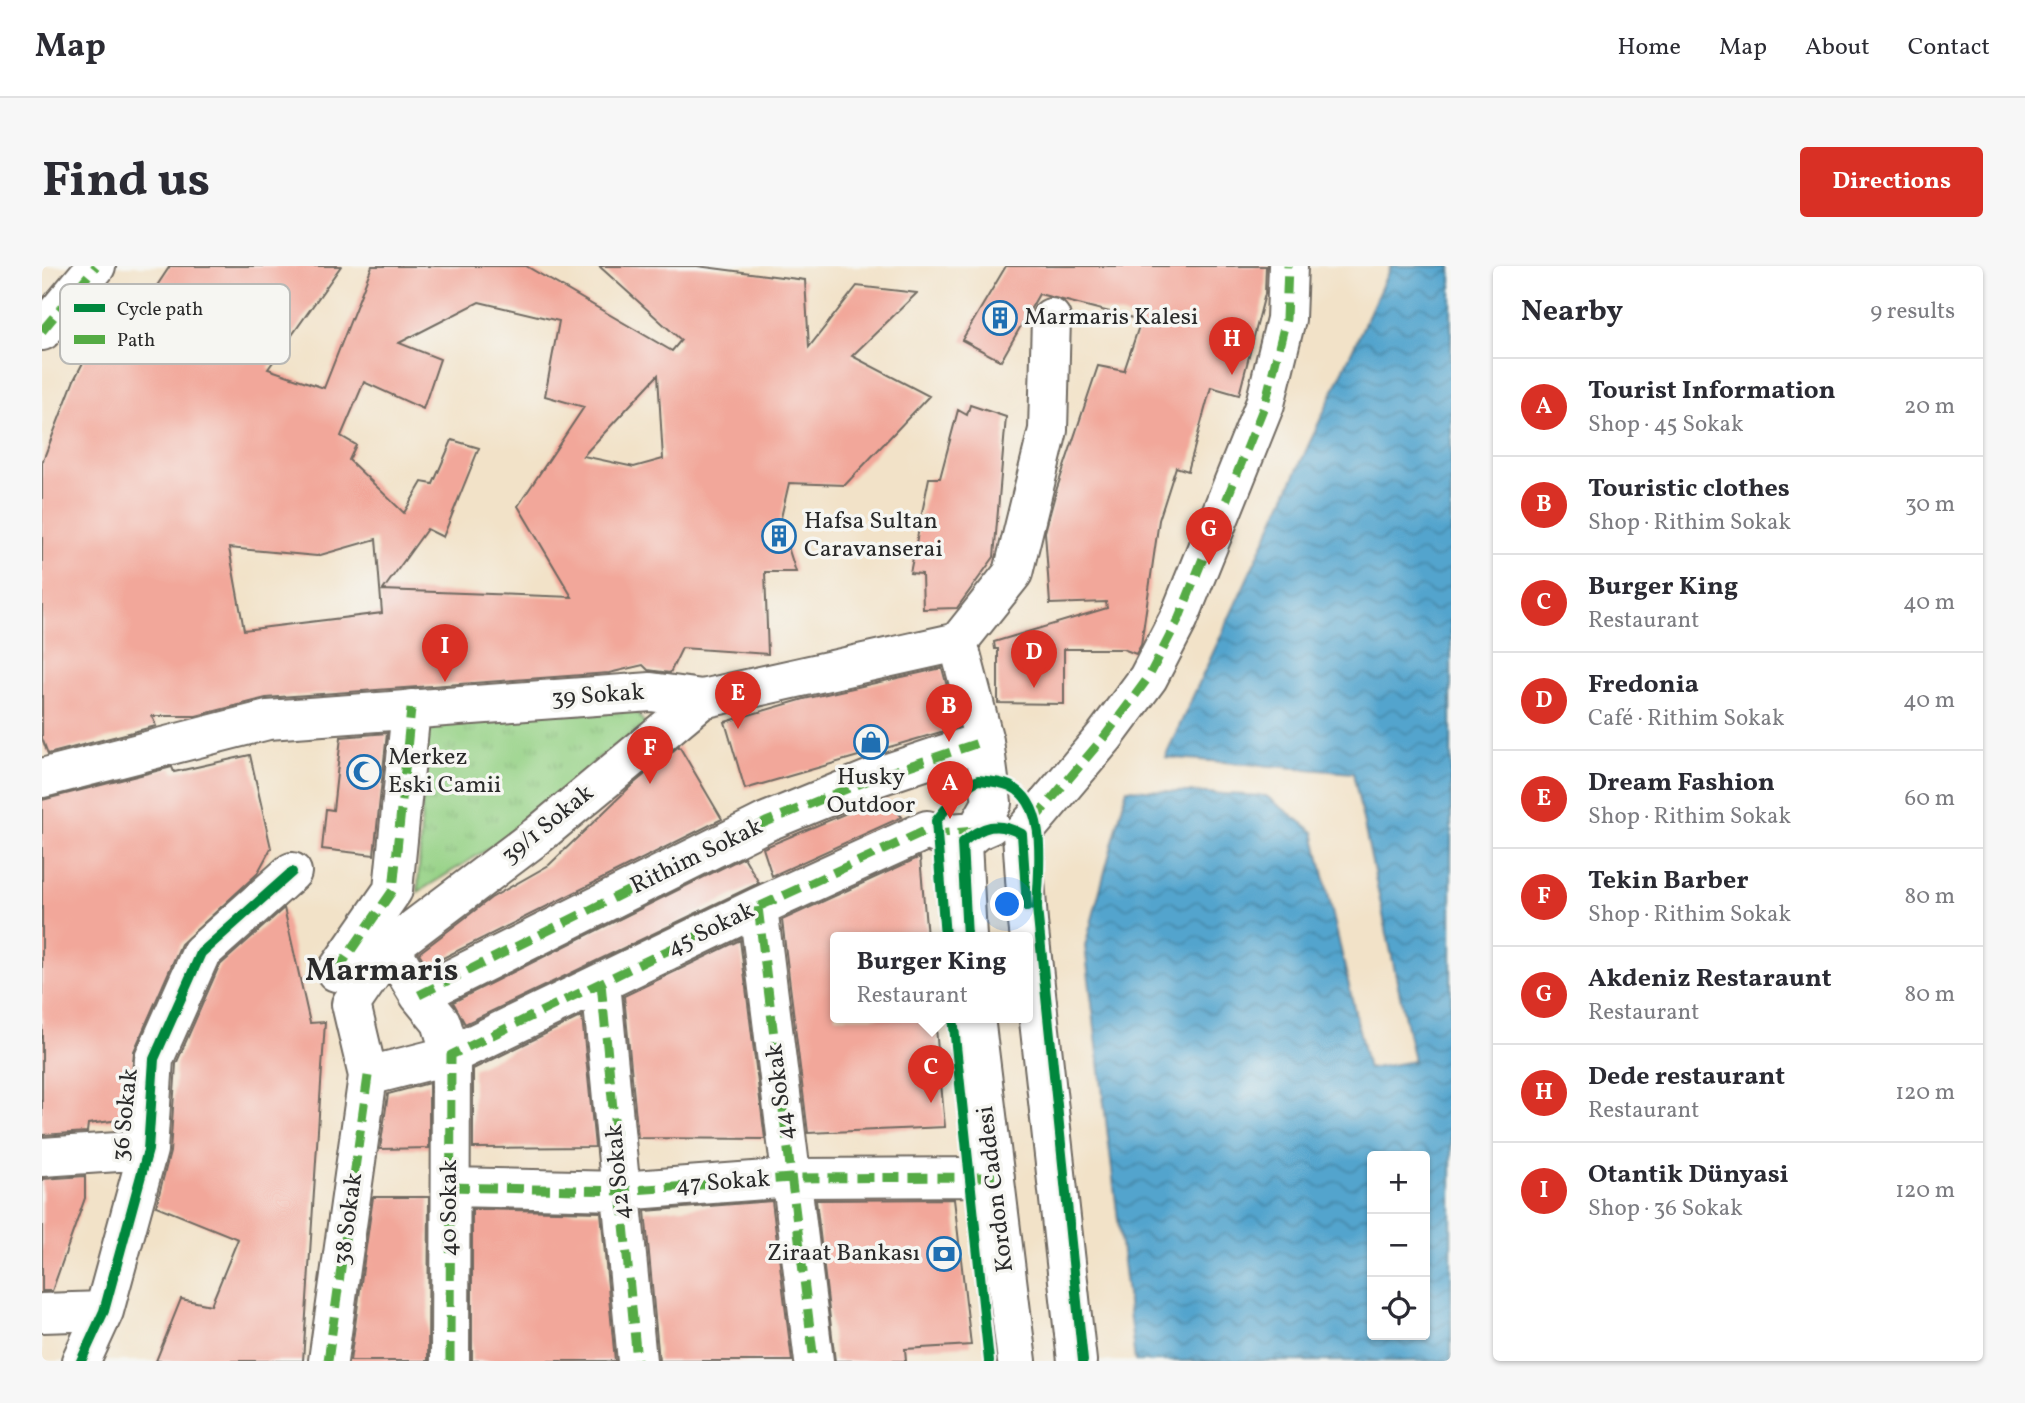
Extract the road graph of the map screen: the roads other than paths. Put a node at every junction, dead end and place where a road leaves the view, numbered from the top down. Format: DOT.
graph roads {
  1 [pos="96,266"];
  2 [pos="1288,266"];
  3 [pos="81,284"];
  4 [pos="60,309"];
  5 [pos="1051,318"];
  6 [pos="42,331"];
  7 [pos="958,642"];
  8 [pos="702,699"];
  9 [pos="411,709"];
  10 [pos="984,741"];
  11 [pos="42,778"];
  12 [pos="976,831"];
  13 [pos="1022,834"];
  14 [pos="292,872"];
  15 [pos="758,907"];
  16 [pos="967,932"];
  17 [pos="1029,932"];
  18 [pos="390,947"];
  19 [pos="1033,967"];
  20 [pos="336,971"];
  21 [pos="601,983"];
  22 [pos="419,995"];
  23 [pos="976,1023"];
  24 [pos="451,1055"];
  25 [pos="368,1076"];
  26 [pos="148,1150"];
  27 [pos="42,1157"];
  28 [pos="995,1177"];
  29 [pos="791,1178"];
  30 [pos="451,1187"];
  31 [pos="621,1191"];
  32 [pos="104,1311"];
  33 [pos="42,1313"];
  34 [pos="1076,1358"];
  35 [pos="81,1361"];
  36 [pos="328,1361"];
  37 [pos="450,1361"];
  38 [pos="637,1361"];
  39 [pos="814,1361"];
  40 [pos="1017,1361"];
  41 [pos="1038,1361"];
  1 -- 3 [label="street"];
  2 -- 13 [label="street"];
  4 -- 6 [label="street"];
  5 -- 7 [label="street"];
  7 -- 8 [label="street, 39 Sokak"];
  7 -- 10 [label="street"];
  8 -- 9 [label="street, 39 Sokak"];
  8 -- 18 [label="street, 39/1 Sokak"];
  9 -- 11 [label="street, 39 Sokak"];
  9 -- 20 [label="street"];
  10 -- 12 [label="street"];
  10 -- 22 [label="street, Rithim Sokak"];
  12 -- 13 [label="street"];
  12 -- 15 [label="street, 45 Sokak"];
  12 -- 16 [label="street"];
  13 -- 17 [label="street"];
  14 -- 26 [label="street, 36 Sokak"];
  15 -- 21 [label="street, 45 Sokak"];
  15 -- 29 [label="street, 44 Sokak"];
  18 -- 22 [label="street, 40 Sokak"];
  18 -- 25 [label="street, 39/1 Sokak"];
  19 -- 34 [label="street"];
  21 -- 24 [label="street, 45 Sokak"];
  21 -- 31 [label="street, 42 Sokak"];
  22 -- 24 [label="street, 40 Sokak"];
  23 -- 28 [label="street, Kordon Caddesi"];
  24 -- 25 [label="street, 45 Sokak"];
  24 -- 30 [label="street, 40 Sokak"];
  25 -- 36 [label="street, 38 Sokak"];
  26 -- 27 [label="street"];
  26 -- 32 [label="street, 36 Sokak"];
  28 -- 29 [label="street, 47 Sokak"];
  28 -- 40 [label="street, Kordon Caddesi"];
  29 -- 31 [label="street, 47 Sokak"];
  29 -- 39 [label="street, 44 Sokak"];
  30 -- 31 [label="street, 47 Sokak"];
  30 -- 37 [label="street, 40 Sokak"];
  31 -- 38 [label="street, 42 Sokak"];
  32 -- 33 [label="street"];
  32 -- 35 [label="street, 36 Sokak"];
  34 -- 41 [label="street"];
}
